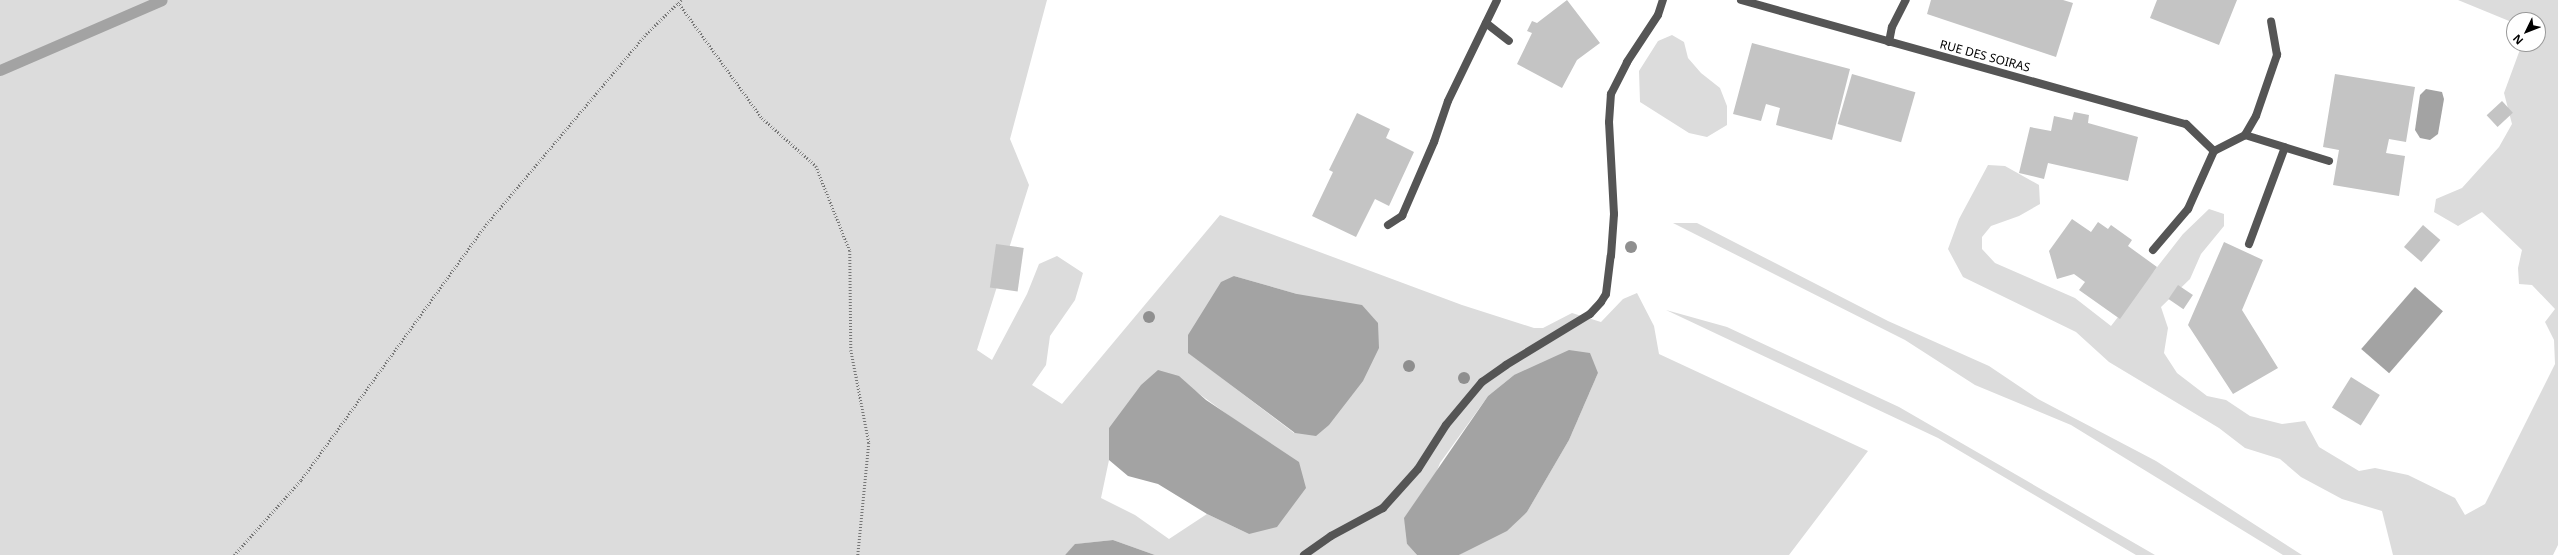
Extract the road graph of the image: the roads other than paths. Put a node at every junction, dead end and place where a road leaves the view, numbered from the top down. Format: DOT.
graph roads {
  1 [pos="1498,0"];
  2 [pos="1663,0"];
  3 [pos="1741,0"];
  4 [pos="1906,0"];
  5 [pos="2271,22"];
  6 [pos="1486,23"];
  7 [pos="1509,42"];
  8 [pos="1889,42"];
  9 [pos="2245,135"];
  10 [pos="2285,147"];
  11 [pos="2214,151"];
  12 [pos="2329,161"];
  13 [pos="1388,225"];
  14 [pos="2248,244"];
  15 [pos="2153,250"];
  16 [pos="1304,555"];
  1 -- 6 [label="street"];
  2 -- 16 [label="street"];
  3 -- 8 [label="street, RUE DES SOIRAS"];
  4 -- 8 [label="street"];
  5 -- 9 [label="street"];
  6 -- 7 [label="street"];
  6 -- 13 [label="street"];
  8 -- 11 [label="street, RUE DES SOIRAS"];
  9 -- 10 [label="street"];
  9 -- 11 [label="street"];
  10 -- 12 [label="street"];
  10 -- 14 [label="street"];
  11 -- 15 [label="street"];
}
